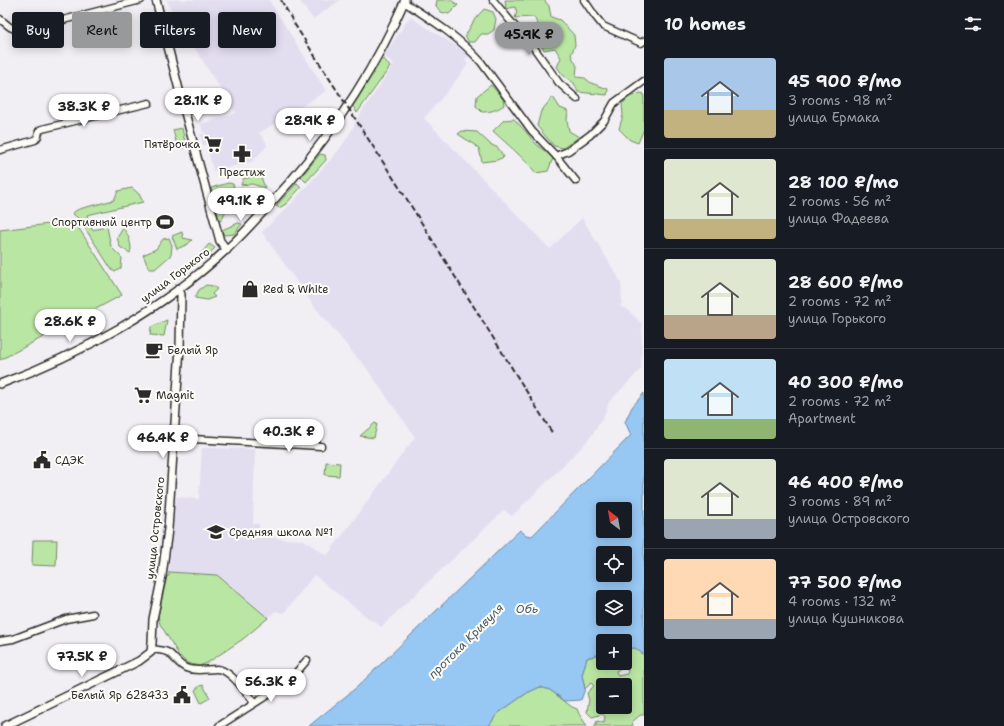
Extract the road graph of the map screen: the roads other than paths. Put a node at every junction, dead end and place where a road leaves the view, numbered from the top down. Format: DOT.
graph roads {
  1 [pos="141,0"];
  2 [pos="156,0"];
  3 [pos="493,0"];
  4 [pos="584,0"];
  5 [pos="404,1"];
  6 [pos="0,19"];
  7 [pos="644,41"];
  8 [pos="644,81"];
  9 [pos="577,99"];
  10 [pos="149,103"];
  11 [pos="0,150"];
  12 [pos="556,156"];
  13 [pos="576,181"];
  14 [pos="226,250"];
  15 [pos="179,288"];
  16 [pos="0,384"];
  17 [pos="174,438"];
  18 [pos="321,446"];
  19 [pos="94,614"];
  20 [pos="0,641"];
  21 [pos="152,649"];
  22 [pos="307,660"];
  23 [pos="254,703"];
  24 [pos="5,726"];
  25 [pos="219,726"];
  1 -- 6 [label="street"];
  2 -- 14 [label="street"];
  3 -- 9 [label="street"];
  4 -- 7 [label="street"];
  5 -- 12 [label="street"];
  5 -- 14 [label="street, улица Горького"];
  8 -- 12 [label="street"];
  10 -- 11 [label="street"];
  12 -- 13 [label="street"];
  14 -- 15 [label="street, улица Горького"];
  15 -- 16 [label="street, улица Горького"];
  15 -- 17 [label="street, улица Островского"];
  17 -- 18 [label="street"];
  17 -- 21 [label="street, улица Островского"];
  19 -- 20 [label="street"];
  21 -- 23 [label="street"];
  21 -- 24 [label="street"];
  22 -- 23 [label="street"];
  23 -- 25 [label="street"];
}
